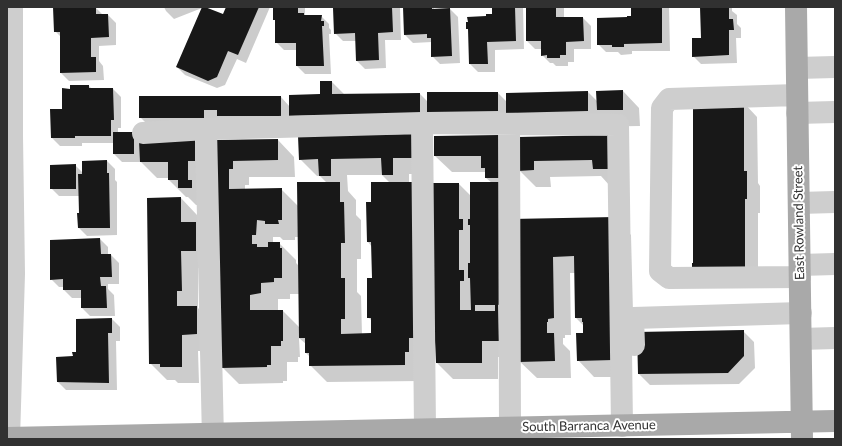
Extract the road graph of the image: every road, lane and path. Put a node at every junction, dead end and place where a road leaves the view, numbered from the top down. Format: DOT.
graph roads {
  1 [pos="12,7"];
  2 [pos="796,7"];
  3 [pos="835,67"];
  4 [pos="797,68"];
  5 [pos="797,104"];
  6 [pos="835,112"];
  7 [pos="422,123"];
  8 [pos="509,124"];
  9 [pos="206,129"];
  10 [pos="143,133"];
  11 [pos="9,136"];
  12 [pos="835,202"];
  13 [pos="799,203"];
  14 [pos="835,264"];
  15 [pos="800,271"];
  16 [pos="11,274"];
  17 [pos="801,314"];
  18 [pos="835,338"];
  19 [pos="801,339"];
  20 [pos="835,421"];
  21 [pos="629,425"];
  22 [pos="510,428"];
  23 [pos="425,430"];
  24 [pos="802,430"];
  25 [pos="560,433"];
  26 [pos="403,434"];
  27 [pos="223,436"];
  28 [pos="135,437"];
  29 [pos="9,438"];
  1 -- 11 [label="street"];
  2 -- 4 [label="main road, East Rowland Street"];
  3 -- 4 [label="street"];
  4 -- 5 [label="main road, East Rowland Street"];
  5 -- 6 [label="street"];
  5 -- 13 [label="main road, East Rowland Street"];
  5 -- 15 [label="street"];
  7 -- 8 [label="street"];
  7 -- 9 [label="street"];
  7 -- 23 [label="street"];
  8 -- 21 [label="street"];
  8 -- 22 [label="street"];
  9 -- 10 [label="street"];
  9 -- 27 [label="street"];
  11 -- 16 [label="street"];
  12 -- 13 [label="street"];
  13 -- 15 [label="main road, East Rowland Street"];
  14 -- 15 [label="street"];
  15 -- 17 [label="main road, East Rowland Street"];
  16 -- 29 [label="street"];
  17 -- 19 [label="main road, East Rowland Street"];
  17 -- 21 [label="street"];
  18 -- 19 [label="street"];
  19 -- 24 [label="main road, East Rowland Street"];
  20 -- 24 [label="main road, South Barranca Avenue"];
  21 -- 24 [label="main road, South Barranca Avenue"];
  21 -- 25 [label="main road, South Barranca Avenue"];
  22 -- 23 [label="main road, South Barranca Avenue"];
  22 -- 25 [label="main road, South Barranca Avenue"];
  23 -- 26 [label="main road, South Barranca Avenue"];
  26 -- 27 [label="main road, South Barranca Avenue"];
  27 -- 28 [label="main road, South Barranca Avenue"];
  28 -- 29 [label="main road, South Barranca Avenue"];
}
